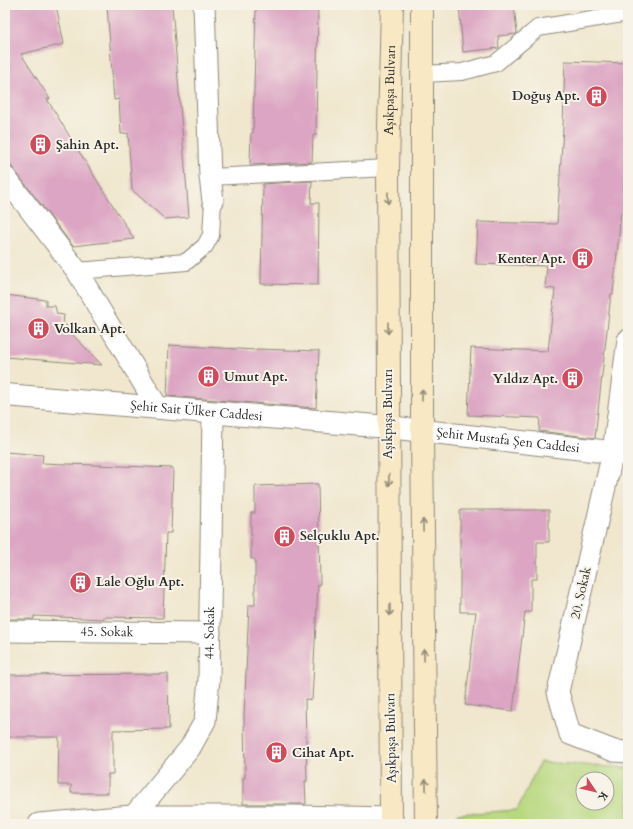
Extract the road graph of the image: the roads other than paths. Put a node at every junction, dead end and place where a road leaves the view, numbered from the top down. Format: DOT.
graph roads {
  1 [pos="204,5"];
  2 [pos="392,5"];
  3 [pos="422,5"];
  4 [pos="628,13"];
  5 [pos="422,74"];
  6 [pos="388,168"];
  7 [pos="5,177"];
  8 [pos="210,177"];
  9 [pos="213,201"];
  10 [pos="77,271"];
  11 [pos="628,340"];
  12 [pos="5,395"];
  13 [pos="158,408"];
  14 [pos="213,413"];
  15 [pos="388,427"];
  16 [pos="422,432"];
  17 [pos="621,453"];
  18 [pos="5,631"];
  19 [pos="210,633"];
  20 [pos="628,752"];
  21 [pos="129,820"];
  22 [pos="392,821"];
  23 [pos="39,824"];
  24 [pos="426,824"];
  1 -- 8 [label="street"];
  2 -- 6 [label="main road, Aşıkpaşa Bulvarı"];
  3 -- 5 [label="main road"];
  4 -- 5 [label="street"];
  16 -- 5 [label="main road, one-way"];
  6 -- 8 [label="street"];
  6 -- 15 [label="main road, Aşıkpaşa Bulvarı, one-way"];
  7 -- 10 [label="street"];
  8 -- 9 [label="street"];
  9 -- 10 [label="street"];
  10 -- 13 [label="street"];
  11 -- 17 [label="street, 20. Sokak"];
  12 -- 13 [label="street, Şehit Sait Ülker Caddesi"];
  13 -- 14 [label="street, Şehit Sait Ülker Caddesi"];
  14 -- 15 [label="street, Şehit Sait Ülker Caddesi"];
  14 -- 19 [label="street, 44. Sokak"];
  15 -- 16 [label="street, Şehit Mustafa Şen Caddesi"];
  15 -- 22 [label="main road, Aşıkpaşa Bulvarı, one-way"];
  16 -- 17 [label="street, Şehit Mustafa Şen Caddesi"];
  24 -- 16 [label="main road, one-way"];
  17 -- 20 [label="street, 20. Sokak"];
  18 -- 19 [label="street, 45. Sokak"];
  19 -- 21 [label="street, 44. Sokak"];
  21 -- 22 [label="street"];
  21 -- 23 [label="street"];
}
